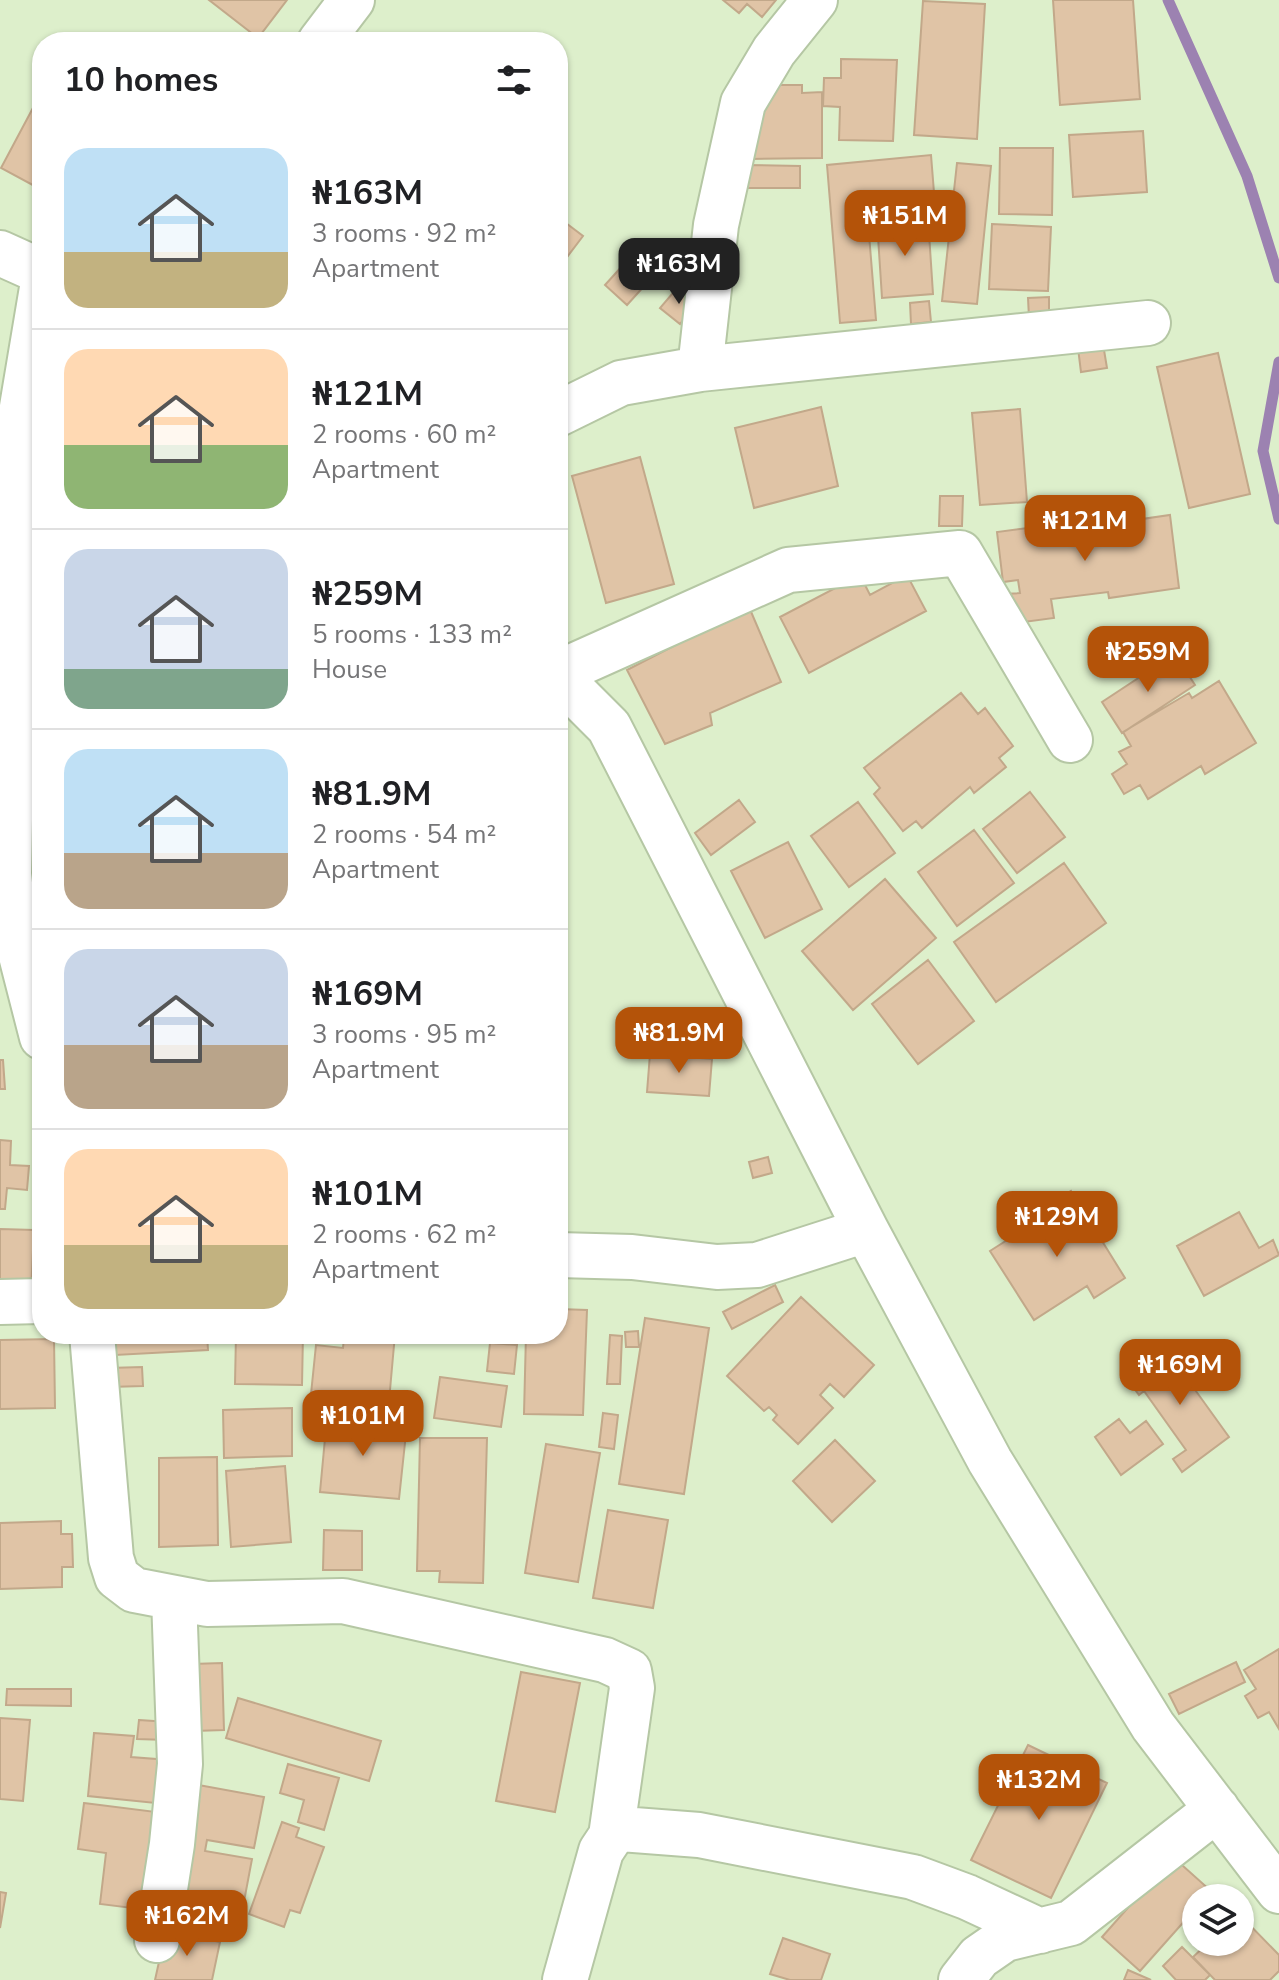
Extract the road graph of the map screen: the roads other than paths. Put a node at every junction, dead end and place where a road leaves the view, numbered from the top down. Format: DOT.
graph roads {
  1 [pos="352,0"];
  2 [pos="815,0"];
  3 [pos="328,32"];
  4 [pos="0,253"];
  5 [pos="32,267"];
  6 [pos="1148,323"];
  7 [pos="32,348"];
  8 [pos="700,369"];
  9 [pos="568,409"];
  10 [pos="568,670"];
  11 [pos="568,685"];
  12 [pos="1070,740"];
  13 [pos="32,998"];
  14 [pos="866,1230"];
  15 [pos="568,1255"];
  16 [pos="32,1301"];
  17 [pos="0,1302"];
  18 [pos="93,1344"];
  19 [pos="174,1598"];
  20 [pos="1217,1809"];
  21 [pos="611,1836"];
  22 [pos="1279,1891"];
  23 [pos="1040,1931"];
  24 [pos="157,1940"];
  25 [pos="565,1980"];
  26 [pos="961,1980"];
  1 -- 3 [label="street"];
  2 -- 8 [label="street"];
  4 -- 5 [label="street"];
  6 -- 8 [label="street"];
  7 -- 13 [label="street"];
  8 -- 9 [label="street"];
  10 -- 12 [label="street"];
  11 -- 14 [label="street"];
  14 -- 15 [label="street"];
  14 -- 20 [label="street"];
  16 -- 17 [label="street"];
  18 -- 19 [label="street"];
  19 -- 21 [label="street"];
  19 -- 24 [label="street"];
  20 -- 22 [label="street"];
  20 -- 23 [label="street"];
  21 -- 23 [label="street"];
  21 -- 25 [label="street"];
  23 -- 26 [label="street"];
}
